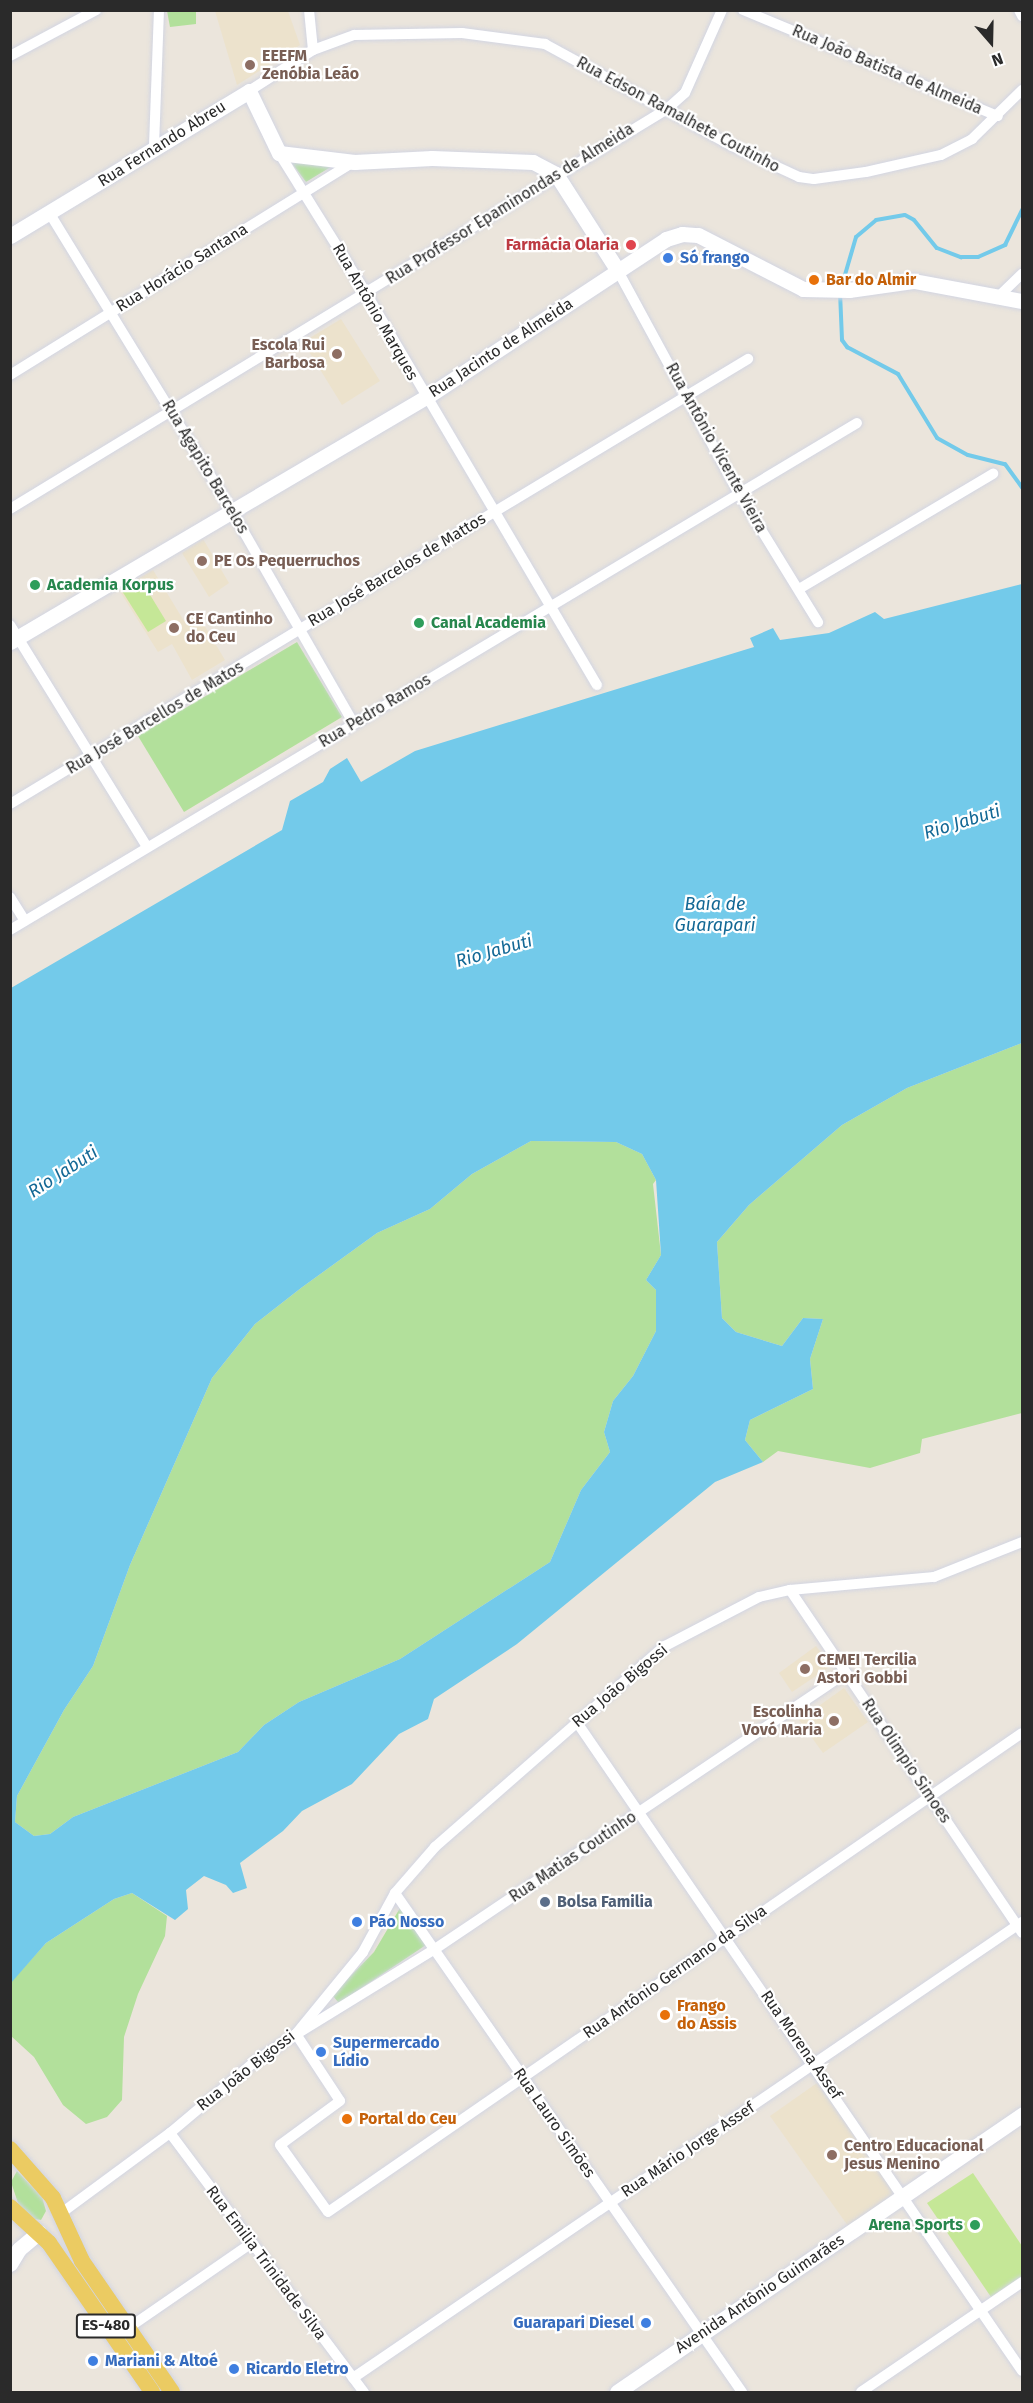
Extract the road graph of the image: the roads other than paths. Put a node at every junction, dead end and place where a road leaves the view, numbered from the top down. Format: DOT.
graph roads {
  1 [pos="96,10"];
  2 [pos="159,10"];
  3 [pos="309,10"];
  4 [pos="722,10"];
  5 [pos="743,10"];
  6 [pos="1019,10"];
  7 [pos="1023,16"];
  8 [pos="313,50"];
  9 [pos="10,56"];
  10 [pos="1023,90"];
  11 [pos="249,91"];
  12 [pos="667,109"];
  13 [pos="998,116"];
  14 [pos="154,146"];
  15 [pos="279,153"];
  16 [pos="354,162"];
  17 [pos="556,174"];
  18 [pos="304,192"];
  19 [pos="50,214"];
  20 [pos="10,236"];
  21 [pos="618,271"];
  22 [pos="1023,274"];
  23 [pos="366,293"];
  24 [pos="999,296"];
  25 [pos="1023,302"];
  26 [pos="110,314"];
  27 [pos="748,359"];
  28 [pos="10,375"];
  29 [pos="686,395"];
  30 [pos="425,398"];
  31 [pos="171,410"];
  32 [pos="857,423"];
  33 [pos="993,474"];
  34 [pos="738,492"];
  35 [pos="10,509"];
  36 [pos="494,510"];
  37 [pos="232,511"];
  38 [pos="799,589"];
  39 [pos="550,607"];
  40 [pos="819,622"];
  41 [pos="299,630"];
  42 [pos="13,635"];
  43 [pos="597,685"];
  44 [pos="354,724"];
  45 [pos="93,756"];
  46 [pos="10,804"];
  47 [pos="146,845"];
  48 [pos="10,897"];
  49 [pos="25,921"];
  50 [pos="10,930"];
  51 [pos="1023,1542"];
  52 [pos="790,1590"];
  53 [pos="846,1673"];
  54 [pos="576,1721"];
  55 [pos="1023,1733"];
  56 [pos="930,1797"];
  57 [pos="639,1812"];
  58 [pos="395,1893"];
  59 [pos="1021,1927"];
  60 [pos="726,1937"];
  61 [pos="435,1949"];
  62 [pos="296,2034"];
  63 [pos="814,2064"];
  64 [pos="522,2078"];
  65 [pos="1023,2115"];
  66 [pos="170,2133"];
  67 [pos="10,2149"];
  68 [pos="905,2195"];
  69 [pos="611,2203"];
  70 [pos="10,2207"];
  71 [pos="60,2214"];
  72 [pos="39,2232"];
  73 [pos="250,2244"];
  74 [pos="10,2264"];
  75 [pos="1023,2282"];
  76 [pos="983,2309"];
  77 [pos="128,2328"];
  78 [pos="702,2334"];
  79 [pos="114,2338"];
  80 [pos="1023,2371"];
  81 [pos="353,2378"];
  82 [pos="152,2392"];
  83 [pos="172,2392"];
  84 [pos="364,2392"];
  85 [pos="617,2392"];
  86 [pos="742,2392"];
  87 [pos="861,2392"];
  1 -- 9 [label="street"];
  2 -- 14 [label="street"];
  3 -- 8 [label="street"];
  4 -- 12 [label="street, Rua Professor Epaminondas de Almeida"];
  5 -- 13 [label="street, Rua João Batista de Almeida"];
  6 -- 7 [label="street"];
  8 -- 11 [label="street, Rua Fernando Abreu"];
  8 -- 12 [label="street, Rua Edson Ramalhete Coutinho"];
  10 -- 13 [label="street, Rua Edson Ramalhete Coutinho"];
  11 -- 14 [label="street, Rua Fernando Abreu"];
  11 -- 15 [label="street, Rua Antônio Marques"];
  12 -- 13 [label="street, Rua Edson Ramalhete Coutinho"];
  12 -- 17 [label="street, Rua Professor Epaminondas de Almeida"];
  14 -- 19 [label="street, Rua Fernando Abreu"];
  15 -- 16 [label="street, Rua Horácio Santana"];
  15 -- 18 [label="street, Rua Antônio Marques"];
  16 -- 17 [label="street, Rua Horácio Santana"];
  16 -- 18 [label="street, Rua Horácio Santana"];
  17 -- 21 [label="street"];
  17 -- 23 [label="street, Rua Professor Epaminondas de Almeida"];
  18 -- 23 [label="street, Rua Antônio Marques"];
  18 -- 26 [label="street, Rua Horácio Santana"];
  19 -- 20 [label="street, Rua Fernando Abreu"];
  19 -- 26 [label="street, Rua Agapito Barcelos"];
  21 -- 24 [label="street, Rua Jacinto de Almeida"];
  21 -- 29 [label="street, Rua Antônio Vicente Vieira"];
  21 -- 30 [label="street, Rua Jacinto de Almeida"];
  22 -- 24 [label="street"];
  23 -- 30 [label="street, Rua Antônio Marques"];
  23 -- 31 [label="street, Rua Professor Epaminondas de Almeida"];
  24 -- 25 [label="street, Rua Jacinto de Almeida"];
  26 -- 28 [label="street, Rua Horácio Santana"];
  26 -- 31 [label="street, Rua Agapito Barcelos"];
  27 -- 29 [label="street"];
  29 -- 34 [label="street, Rua Antônio Vicente Vieira"];
  29 -- 36 [label="street"];
  30 -- 36 [label="street, Rua Antônio Marques"];
  30 -- 37 [label="street, Rua Jacinto de Almeida"];
  31 -- 35 [label="street, Rua Professor Epaminondas de Almeida"];
  31 -- 37 [label="street, Rua Agapito Barcelos"];
  32 -- 34 [label="street, Rua Pedro Ramos"];
  33 -- 38 [label="street"];
  34 -- 38 [label="street, Rua Antônio Vicente Vieira"];
  34 -- 39 [label="street, Rua Pedro Ramos"];
  36 -- 39 [label="street, Rua Antônio Marques"];
  36 -- 41 [label="street, Rua José Barcelos de Mattos"];
  37 -- 41 [label="street, Rua Agapito Barcelos"];
  37 -- 42 [label="street, Rua Jacinto de Almeida"];
  38 -- 40 [label="street, Rua Antônio Vicente Vieira"];
  39 -- 43 [label="street, Rua Antônio Marques"];
  39 -- 44 [label="street, Rua Pedro Ramos"];
  41 -- 44 [label="street, Rua Agapito Barcelos"];
  41 -- 45 [label="street, Rua José Barcellos de Matos"];
  42 -- 45 [label="street"];
  44 -- 47 [label="street, Rua Pedro Ramos"];
  45 -- 46 [label="street, Rua José Barcellos de Matos"];
  45 -- 47 [label="street"];
  47 -- 49 [label="street, Rua Pedro Ramos"];
  48 -- 49 [label="street"];
  49 -- 50 [label="street, Rua Pedro Ramos"];
  51 -- 52 [label="street, Rua João Bigossi"];
  52 -- 53 [label="street, Rua Olimpio Simoes"];
  52 -- 54 [label="street, Rua João Bigossi"];
  53 -- 56 [label="street, Rua Olimpio Simoes"];
  53 -- 57 [label="street, Rua Matias Coutinho"];
  54 -- 57 [label="street, Rua Morena Assef"];
  54 -- 58 [label="street, Rua João Bigossi"];
  55 -- 56 [label="street, Rua Antônio Germano da Silva"];
  56 -- 59 [label="street, Rua Olimpio Simoes"];
  56 -- 60 [label="street, Rua Antônio Germano da Silva"];
  57 -- 60 [label="street, Rua Morena Assef"];
  57 -- 61 [label="street, Rua Matias Coutinho"];
  58 -- 61 [label="street, Rua Lauro Simões"];
  58 -- 62 [label="street, Rua João Bigossi"];
  59 -- 63 [label="street, Rua Mário Jorge Assef"];
  60 -- 63 [label="street, Rua Morena Assef"];
  60 -- 64 [label="street, Rua Antônio Germano da Silva"];
  61 -- 62 [label="street, Rua Matias Coutinho"];
  61 -- 64 [label="street, Rua Lauro Simões"];
  62 -- 64 [label="street, Rua Antônio Germano da Silva"];
  62 -- 66 [label="street, Rua João Bigossi"];
  63 -- 68 [label="street, Rua Morena Assef"];
  63 -- 69 [label="street, Rua Mário Jorge Assef"];
  64 -- 69 [label="street, Rua Lauro Simões"];
  65 -- 68 [label="street, Avenida Antônio Guimarães"];
  66 -- 71 [label="street, Rua João Bigossi"];
  66 -- 73 [label="street, Rua Emilia Trinidade Silva"];
  67 -- 71 [label="main road, ES-480"];
  68 -- 76 [label="street, Rua Morena Assef"];
  68 -- 78 [label="street, Avenida Antônio Guimarães"];
  69 -- 78 [label="street, Rua Lauro Simões"];
  69 -- 81 [label="street, Rua Mário Jorge Assef"];
  70 -- 72 [label="main road, ES-480"];
  71 -- 72 [label="main road"];
  71 -- 77 [label="main road, ES-480"];
  72 -- 74 [label="street"];
  72 -- 79 [label="main road, ES-480"];
  73 -- 77 [label="street"];
  73 -- 81 [label="street, Rua Emilia Trinidade Silva"];
  75 -- 76 [label="street"];
  76 -- 80 [label="street, Rua Morena Assef"];
  76 -- 87 [label="street"];
  77 -- 79 [label="street"];
  77 -- 83 [label="main road, ES-480"];
  78 -- 85 [label="street, Avenida Antônio Guimarães"];
  78 -- 86 [label="street, Rua Lauro Simões"];
  79 -- 82 [label="main road, ES-480"];
  81 -- 84 [label="street, Rua Emilia Trinidade Silva"];
}
